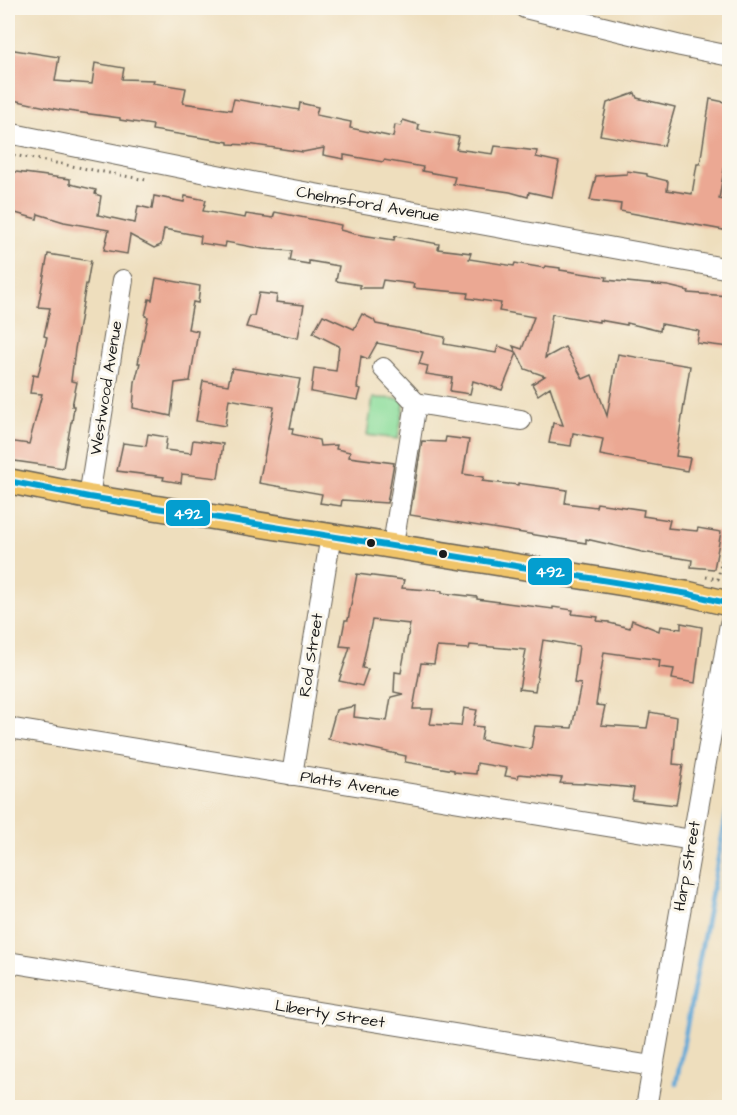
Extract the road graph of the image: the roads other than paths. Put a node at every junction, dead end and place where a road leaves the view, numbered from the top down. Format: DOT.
graph roads {
  1 [pos="525,8"];
  2 [pos="729,56"];
  3 [pos="8,133"];
  4 [pos="729,269"];
  5 [pos="123,280"];
  6 [pos="383,368"];
  7 [pos="416,403"];
  8 [pos="521,420"];
  9 [pos="8,481"];
  10 [pos="89,497"];
  11 [pos="331,535"];
  12 [pos="393,545"];
  13 [pos="729,604"];
  14 [pos="729,624"];
  15 [pos="8,728"];
  16 [pos="292,775"];
  17 [pos="692,840"];
  18 [pos="8,962"];
  19 [pos="652,1066"];
  20 [pos="646,1107"];
  1 -- 2 [label="street"];
  3 -- 4 [label="street, Chelmsford Avenue"];
  5 -- 10 [label="street, Westwood Avenue"];
  6 -- 7 [label="street"];
  7 -- 8 [label="street"];
  7 -- 12 [label="street"];
  9 -- 10 [label="main road"];
  10 -- 11 [label="main road"];
  11 -- 12 [label="main road"];
  11 -- 16 [label="street, Rod Street"];
  12 -- 13 [label="main road"];
  14 -- 17 [label="street, Harp Street"];
  15 -- 16 [label="street, Platts Avenue"];
  16 -- 17 [label="street, Platts Avenue"];
  17 -- 19 [label="street, Harp Street"];
  18 -- 19 [label="street, Liberty Street"];
  19 -- 20 [label="street, Harp Street"];
}
